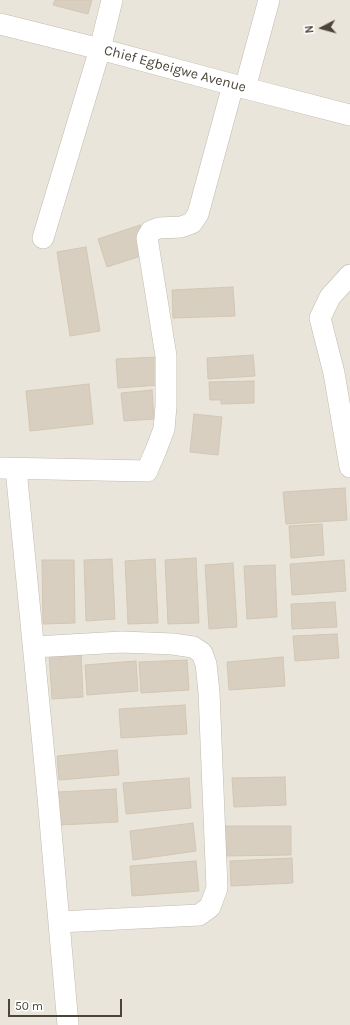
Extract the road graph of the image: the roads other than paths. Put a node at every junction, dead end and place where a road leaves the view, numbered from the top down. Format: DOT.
graph roads {
  1 [pos="112,0"];
  2 [pos="269,0"];
  3 [pos="0,24"];
  4 [pos="100,49"];
  5 [pos="239,87"];
  6 [pos="350,115"];
  7 [pos="43,238"];
  8 [pos="350,275"];
  9 [pos="350,467"];
  10 [pos="8,469"];
  11 [pos="34,647"];
  12 [pos="59,922"];
  13 [pos="68,1025"];
  1 -- 4 [label="street"];
  2 -- 5 [label="street"];
  3 -- 4 [label="street, Chief Egbeigwe Avenue"];
  4 -- 5 [label="street, Chief Egbeigwe Avenue"];
  4 -- 7 [label="street"];
  5 -- 6 [label="street, Chief Egbeigwe Avenue"];
  5 -- 10 [label="street"];
  8 -- 9 [label="street"];
  10 -- 11 [label="street"];
  11 -- 12 [label="street"];
  11 -- 12 [label="street"];
  12 -- 13 [label="street"];
}
